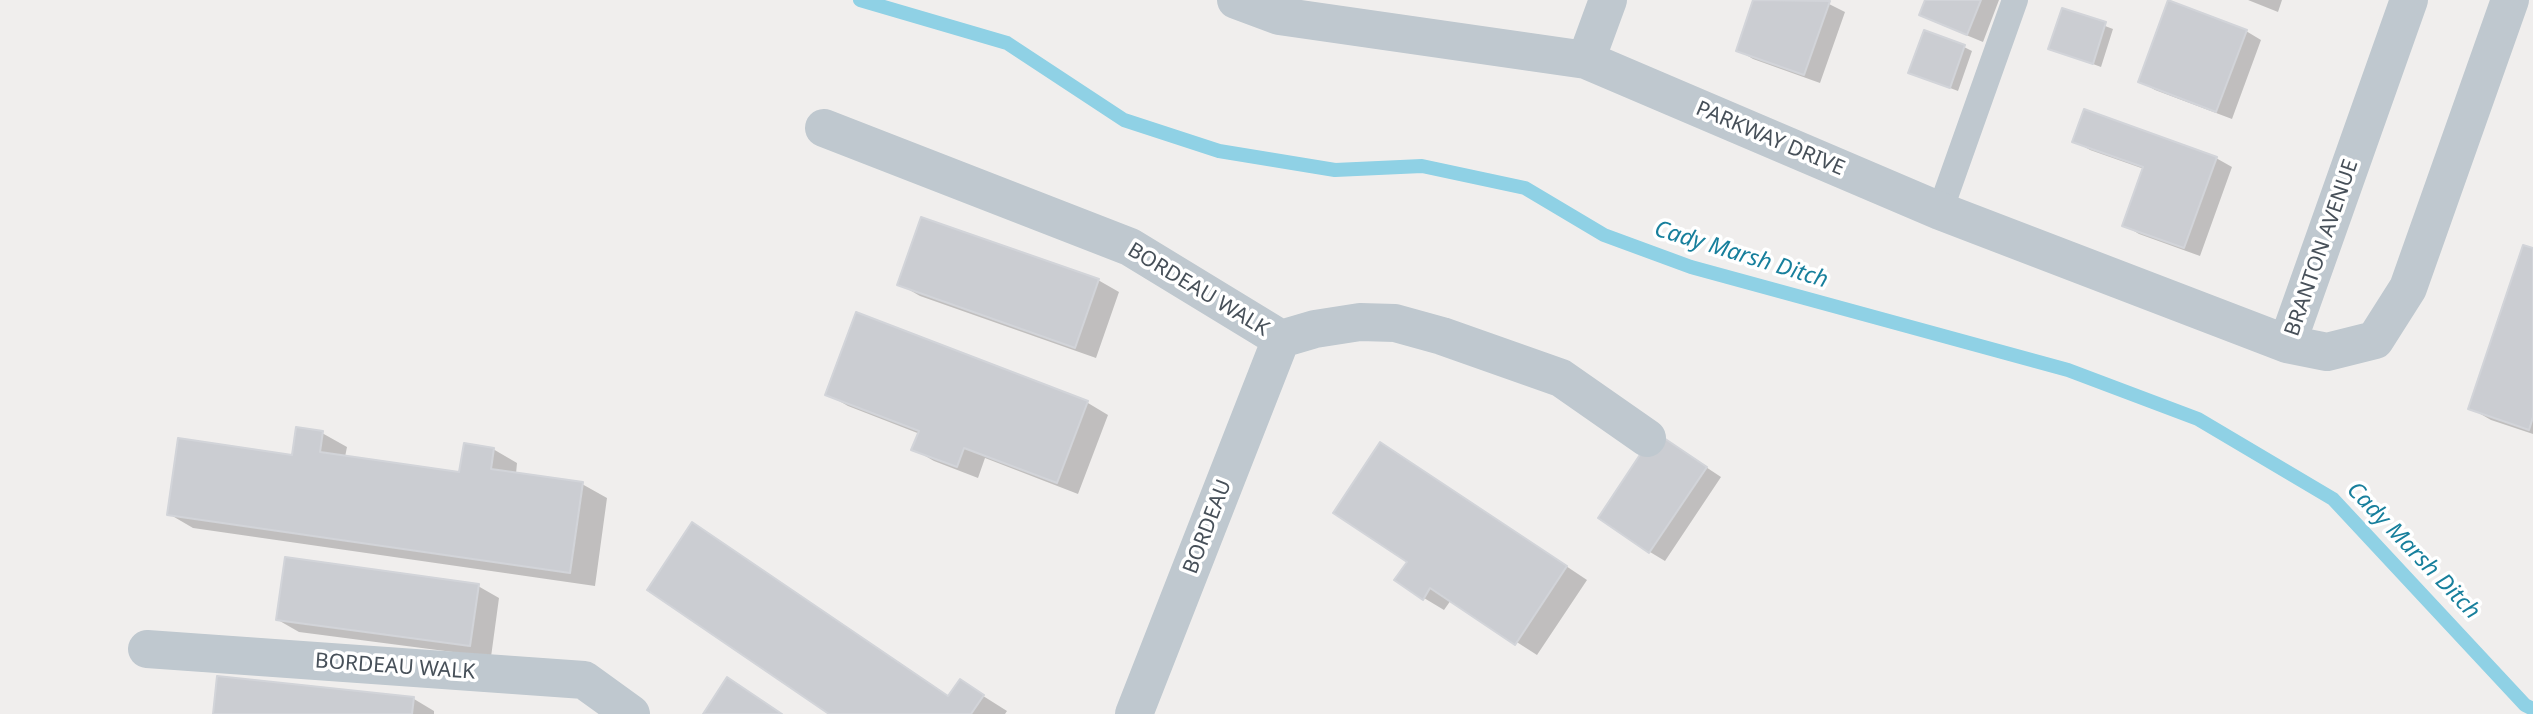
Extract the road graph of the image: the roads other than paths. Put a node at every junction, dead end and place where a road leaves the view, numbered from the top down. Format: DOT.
graph roads {
  1 [pos="1236,0"];
  2 [pos="1608,0"];
  3 [pos="2015,0"];
  4 [pos="2409,0"];
  5 [pos="2510,0"];
  6 [pos="1586,60"];
  7 [pos="824,128"];
  8 [pos="1940,211"];
  9 [pos="1281,339"];
  10 [pos="2287,344"];
  11 [pos="1647,438"];
  12 [pos="147,649"];
  13 [pos="631,714"];
  14 [pos="1134,714"];
  1 -- 6 [label="street, PARKWAY DRIVE"];
  2 -- 6 [label="street"];
  3 -- 8 [label="lane"];
  4 -- 10 [label="street, BRANTON AVENUE"];
  5 -- 10 [label="street, BRANTON AVENUE"];
  6 -- 8 [label="street, PARKWAY DRIVE"];
  7 -- 9 [label="street, BORDEAU WALK"];
  8 -- 10 [label="street, PARKWAY DRIVE"];
  9 -- 11 [label="street, BORDEAU WALK"];
  9 -- 14 [label="street, BORDEAU"];
  12 -- 13 [label="street, BORDEAU WALK"];
}
